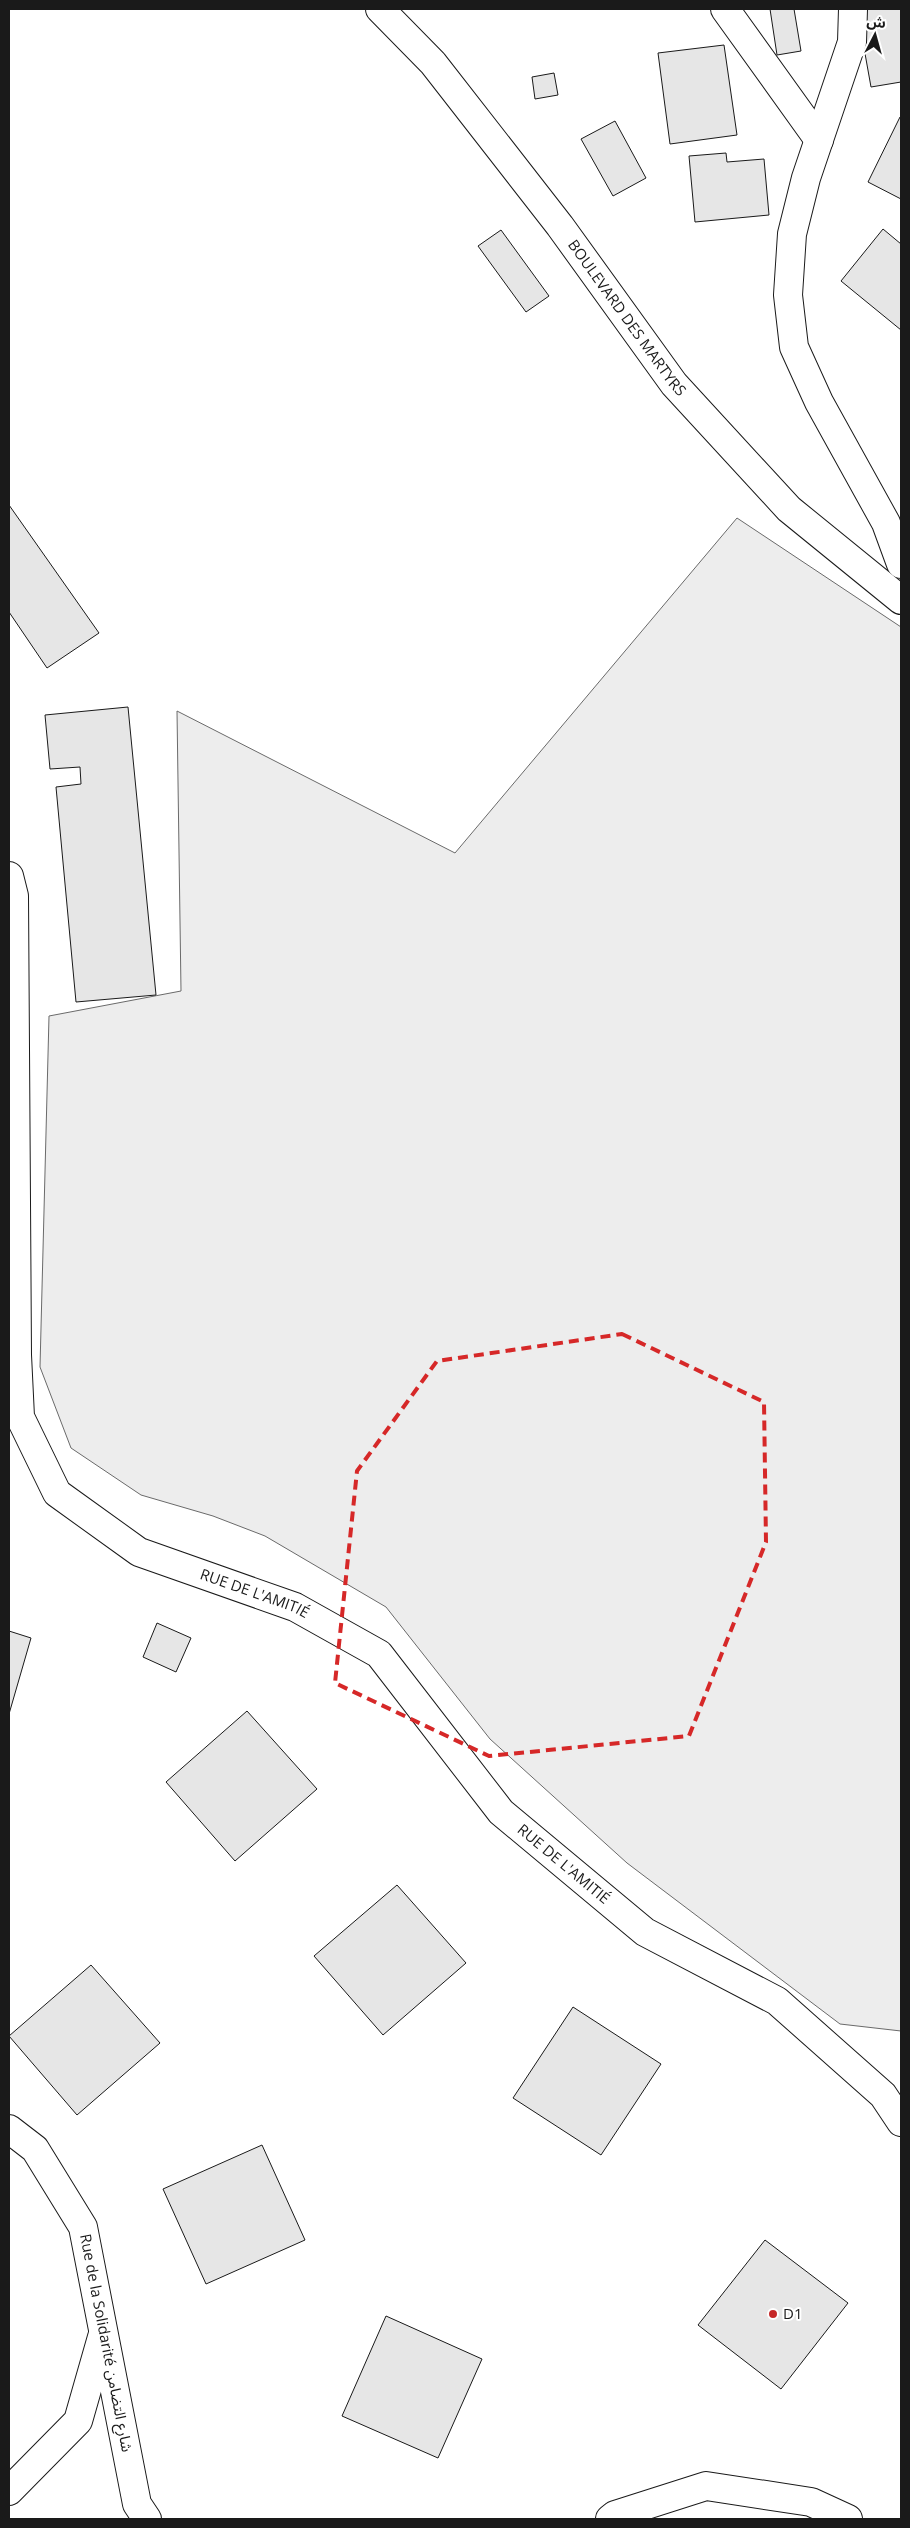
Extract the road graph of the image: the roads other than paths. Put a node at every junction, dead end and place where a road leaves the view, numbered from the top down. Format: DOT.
graph roads {
  1 [pos="380,9"];
  2 [pos="725,9"];
  3 [pos="853,9"];
  4 [pos="819,140"];
  5 [pos="901,564"];
  6 [pos="901,600"];
  7 [pos="9,876"];
  8 [pos="901,2122"];
  9 [pos="9,2129"];
  10 [pos="103,2331"];
  11 [pos="9,2491"];
  12 [pos="147,2519"];
  13 [pos="610,2519"];
  14 [pos="848,2519"];
  1 -- 6 [label="street, BOULEVARD DES MARTYRS"];
  2 -- 4 [label="street"];
  3 -- 4 [label="street"];
  4 -- 5 [label="street"];
  7 -- 8 [label="street, RUE DE L'AMITIÉ"];
  9 -- 10 [label="street, Rue de la Solidarité شارع التضامن"];
  10 -- 11 [label="street"];
  10 -- 12 [label="street, Rue de la Solidarité شارع التضامن"];
  13 -- 14 [label="street"];
}
